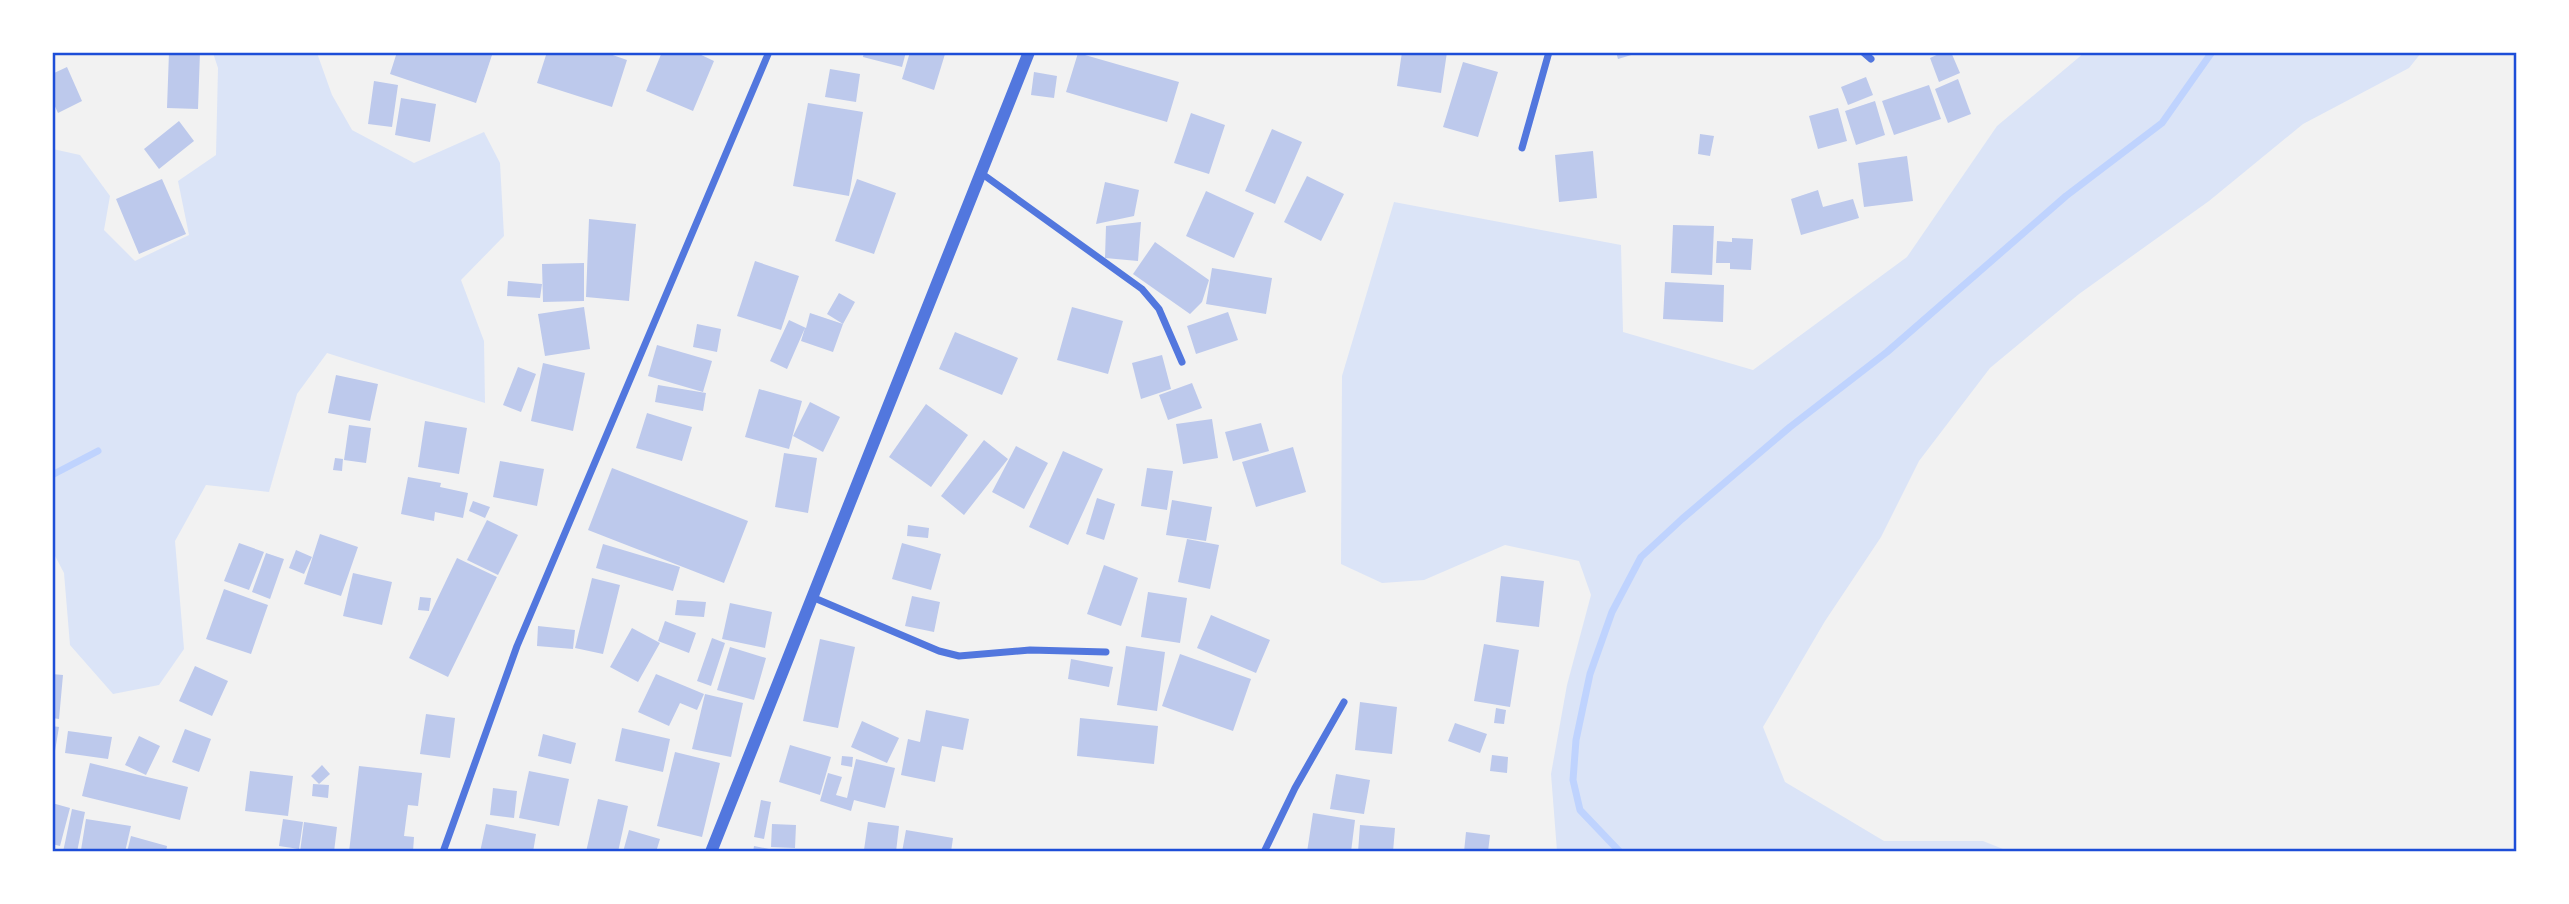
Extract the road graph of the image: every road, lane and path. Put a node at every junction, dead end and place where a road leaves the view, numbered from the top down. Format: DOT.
graph roads {
  1 [pos="769,52"];
  2 [pos="1029,52"];
  3 [pos="1549,52"];
  4 [pos="1863,52"];
  5 [pos="1871,59"];
  6 [pos="1522,148"];
  7 [pos="981,173"];
  8 [pos="1182,362"];
  9 [pos="812,597"];
  10 [pos="1107,652"];
  11 [pos="1344,702"];
  12 [pos="443,852"];
  13 [pos="711,852"];
  14 [pos="1264,852"];
  1 -- 12 [label="street"];
  2 -- 7 [label="street"];
  3 -- 6 [label="street"];
  4 -- 5 [label="street"];
  7 -- 8 [label="street"];
  7 -- 9 [label="street"];
  9 -- 10 [label="street"];
  9 -- 13 [label="street"];
  11 -- 14 [label="street"];
}
